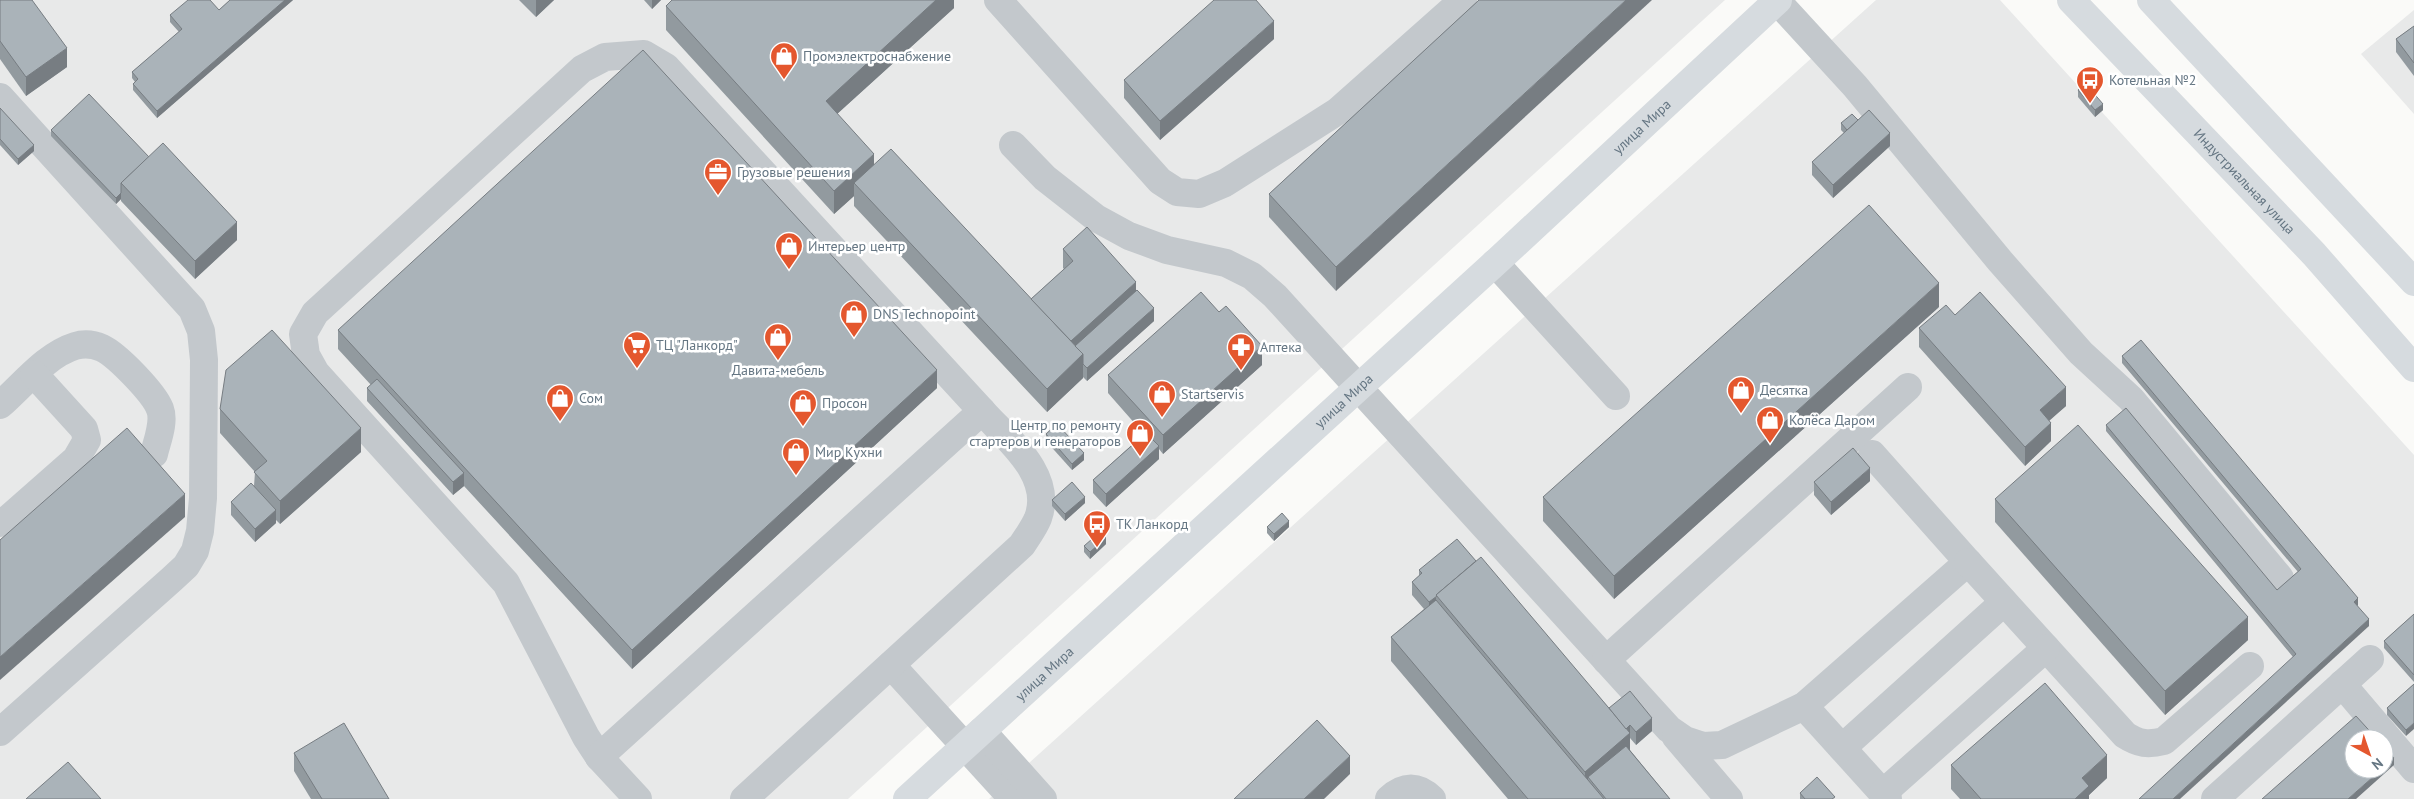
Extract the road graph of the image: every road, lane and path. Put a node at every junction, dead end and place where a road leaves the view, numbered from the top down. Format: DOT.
graph roads {
  1 [pos="998,0"];
  2 [pos="1463,0"];
  3 [pos="1777,0"];
  4 [pos="2071,0"];
  5 [pos="2151,0"];
  6 [pos="0,97"];
  7 [pos="1013,145"];
  8 [pos="1496,263"];
  9 [pos="2414,282"];
  10 [pos="2414,368"];
  11 [pos="34,374"];
  12 [pos="1908,387"];
  13 [pos="1357,388"];
  14 [pos="1616,396"];
  15 [pos="0,405"];
  16 [pos="982,411"];
  17 [pos="154,454"];
  18 [pos="1872,454"];
  19 [pos="0,523"];
  20 [pos="1968,562"];
  21 [pos="2280,578"];
  22 [pos="2004,602"];
  23 [pos="2046,648"];
  24 [pos="2370,659"];
  25 [pos="1606,660"];
  26 [pos="891,665"];
  27 [pos="2250,666"];
  28 [pos="2342,684"];
  29 [pos="1804,706"];
  30 [pos="1669,729"];
  31 [pos="0,732"];
  32 [pos="973,739"];
  33 [pos="1842,748"];
  34 [pos="599,757"];
  35 [pos="2414,769"];
  36 [pos="1885,796"];
  37 [pos="638,799"];
  38 [pos="744,799"];
  39 [pos="908,799"];
  40 [pos="1013,799"];
  41 [pos="1043,799"];
  42 [pos="1389,799"];
  43 [pos="1432,799"];
  44 [pos="1728,799"];
  45 [pos="2215,799"];
  1 -- 2 [label="lane"];
  3 -- 8 [label="main road, улица Мира"];
  3 -- 21 [label="lane"];
  4 -- 10 [label="main road, Индустриальная улица"];
  5 -- 9 [label="main road"];
  6 -- 31 [label="lane"];
  7 -- 13 [label="lane"];
  8 -- 13 [label="main road, улица Мира"];
  8 -- 14 [label="lane"];
  11 -- 15 [label="lane"];
  11 -- 17 [label="lane"];
  11 -- 19 [label="lane"];
  12 -- 25 [label="lane"];
  13 -- 25 [label="lane"];
  13 -- 32 [label="main road, улица Мира"];
  16 -- 26 [label="lane"];
  16 -- 34 [label="lane"];
  16 -- 34 [label="lane"];
  18 -- 20 [label="lane"];
  20 -- 22 [label="lane"];
  20 -- 29 [label="lane"];
  22 -- 23 [label="lane"];
  22 -- 33 [label="lane"];
  23 -- 27 [label="lane"];
  23 -- 36 [label="lane"];
  24 -- 28 [label="lane"];
  25 -- 30 [label="lane"];
  26 -- 32 [label="lane"];
  26 -- 38 [label="lane"];
  28 -- 35 [label="lane"];
  28 -- 45 [label="lane"];
  29 -- 30 [label="lane"];
  29 -- 33 [label="lane"];
  30 -- 44 [label="lane"];
  32 -- 39 [label="main road, улица Мира"];
  32 -- 40 [label="lane"];
  32 -- 41 [label="lane"];
  33 -- 36 [label="lane"];
  34 -- 37 [label="lane"];
  42 -- 43 [label="lane"];
}
